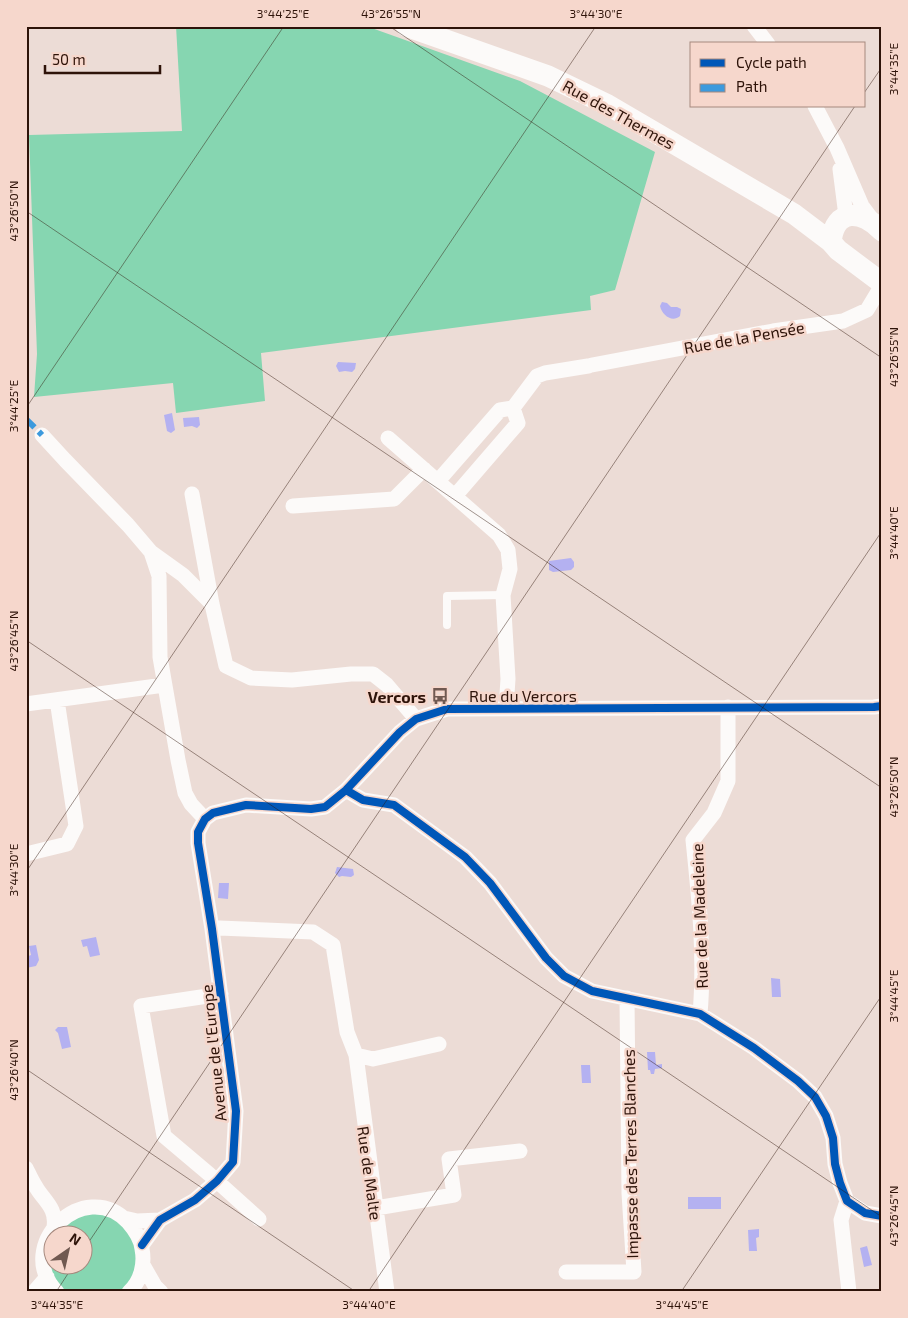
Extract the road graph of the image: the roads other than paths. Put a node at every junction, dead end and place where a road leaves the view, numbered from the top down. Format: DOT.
graph roads {
  1 [pos="406,26"];
  2 [pos="754,26"];
  3 [pos="766,42"];
  4 [pos="816,108"];
  5 [pos="836,148"];
  6 [pos="838,227"];
  7 [pos="878,227"];
  8 [pos="882,284"];
  9 [pos="513,408"];
  10 [pos="42,435"];
  11 [pos="388,438"];
  12 [pos="424,469"];
  13 [pos="438,481"];
  14 [pos="192,494"];
  15 [pos="455,496"];
  16 [pos="293,506"];
  17 [pos="151,552"];
  18 [pos="503,595"];
  19 [pos="212,604"];
  20 [pos="448,625"];
  21 [pos="164,685"];
  22 [pos="57,700"];
  23 [pos="26,704"];
  24 [pos="882,706"];
  25 [pos="728,707"];
  26 [pos="506,709"];
  27 [pos="416,719"];
  28 [pos="346,790"];
  29 [pos="206,819"];
  30 [pos="26,854"];
  31 [pos="212,929"];
  32 [pos="221,994"];
  33 [pos="627,998"];
  34 [pos="700,1014"];
  35 [pos="438,1044"];
  36 [pos="356,1055"];
  37 [pos="520,1151"];
  38 [pos="26,1168"];
  39 [pos="217,1181"];
  40 [pos="847,1201"];
  41 [pos="48,1202"];
  42 [pos="376,1208"];
  43 [pos="75,1211"];
  44 [pos="882,1216"];
  45 [pos="124,1218"];
  46 [pos="259,1218"];
  47 [pos="160,1220"];
  48 [pos="54,1226"];
  49 [pos="55,1226"];
  50 [pos="142,1245"];
  51 [pos="143,1265"];
  52 [pos="566,1272"];
  53 [pos="47,1277"];
  54 [pos="158,1289"];
  55 [pos="131,1290"];
  56 [pos="34,1292"];
  57 [pos="58,1292"];
  58 [pos="387,1292"];
  59 [pos="849,1292"];
  1 -- 6 [label="main road, Rue des Thermes"];
  2 -- 3 [label="street"];
  4 -- 5 [label="street"];
  5 -- 6 [label="street"];
  5 -- 7 [label="street"];
  6 -- 7 [label="main road, Rue des Thermes"];
  6 -- 8 [label="main road"];
  8 -- 9 [label="street, Rue de la Pensée"];
  9 -- 13 [label="street"];
  9 -- 15 [label="street"];
  10 -- 17 [label="street"];
  11 -- 12 [label="street"];
  12 -- 13 [label="street"];
  12 -- 16 [label="street"];
  13 -- 15 [label="street"];
  14 -- 19 [label="street"];
  15 -- 18 [label="street"];
  17 -- 19 [label="street"];
  17 -- 21 [label="street"];
  18 -- 20 [label="lane"];
  18 -- 26 [label="street"];
  19 -- 27 [label="street"];
  21 -- 22 [label="street"];
  21 -- 29 [label="street"];
  22 -- 23 [label="street"];
  22 -- 30 [label="street"];
  24 -- 25 [label="street, Rue du Vercors"];
  25 -- 26 [label="street, Rue du Vercors"];
  25 -- 34 [label="street, Rue de la Madeleine"];
  26 -- 27 [label="street, Rue du Vercors"];
  27 -- 28 [label="street, Rue du Vercors"];
  28 -- 29 [label="street, Rue du Vercors"];
  28 -- 33 [label="street"];
  29 -- 31 [label="street, Avenue de l'Europe"];
  31 -- 32 [label="street, Avenue de l'Europe"];
  31 -- 36 [label="street, Rue de Malte"];
  32 -- 39 [label="street, Avenue de l'Europe"];
  32 -- 39 [label="street"];
  33 -- 34 [label="street"];
  33 -- 52 [label="street, Impasse des Terres Blanches"];
  34 -- 40 [label="street"];
  35 -- 36 [label="street"];
  36 -- 42 [label="street, Rue de Malte"];
  37 -- 42 [label="street"];
  38 -- 41 [label="street"];
  39 -- 46 [label="street"];
  39 -- 47 [label="street, Avenue de l'Europe"];
  40 -- 44 [label="street"];
  40 -- 59 [label="street"];
  41 -- 43 [label="street"];
  41 -- 48 [label="street"];
  42 -- 58 [label="street, Rue de Malte"];
  43 -- 45 [label="street"];
  43 -- 49 [label="street"];
  45 -- 47 [label="street, Avenue de l'Europe"];
  45 -- 50 [label="street"];
  47 -- 50 [label="street, Avenue de l'Europe"];
  50 -- 51 [label="street"];
  51 -- 54 [label="street"];
  51 -- 55 [label="street"];
  53 -- 56 [label="street"];
  53 -- 57 [label="street"];
  54 -- 55 [label="street"];
}
